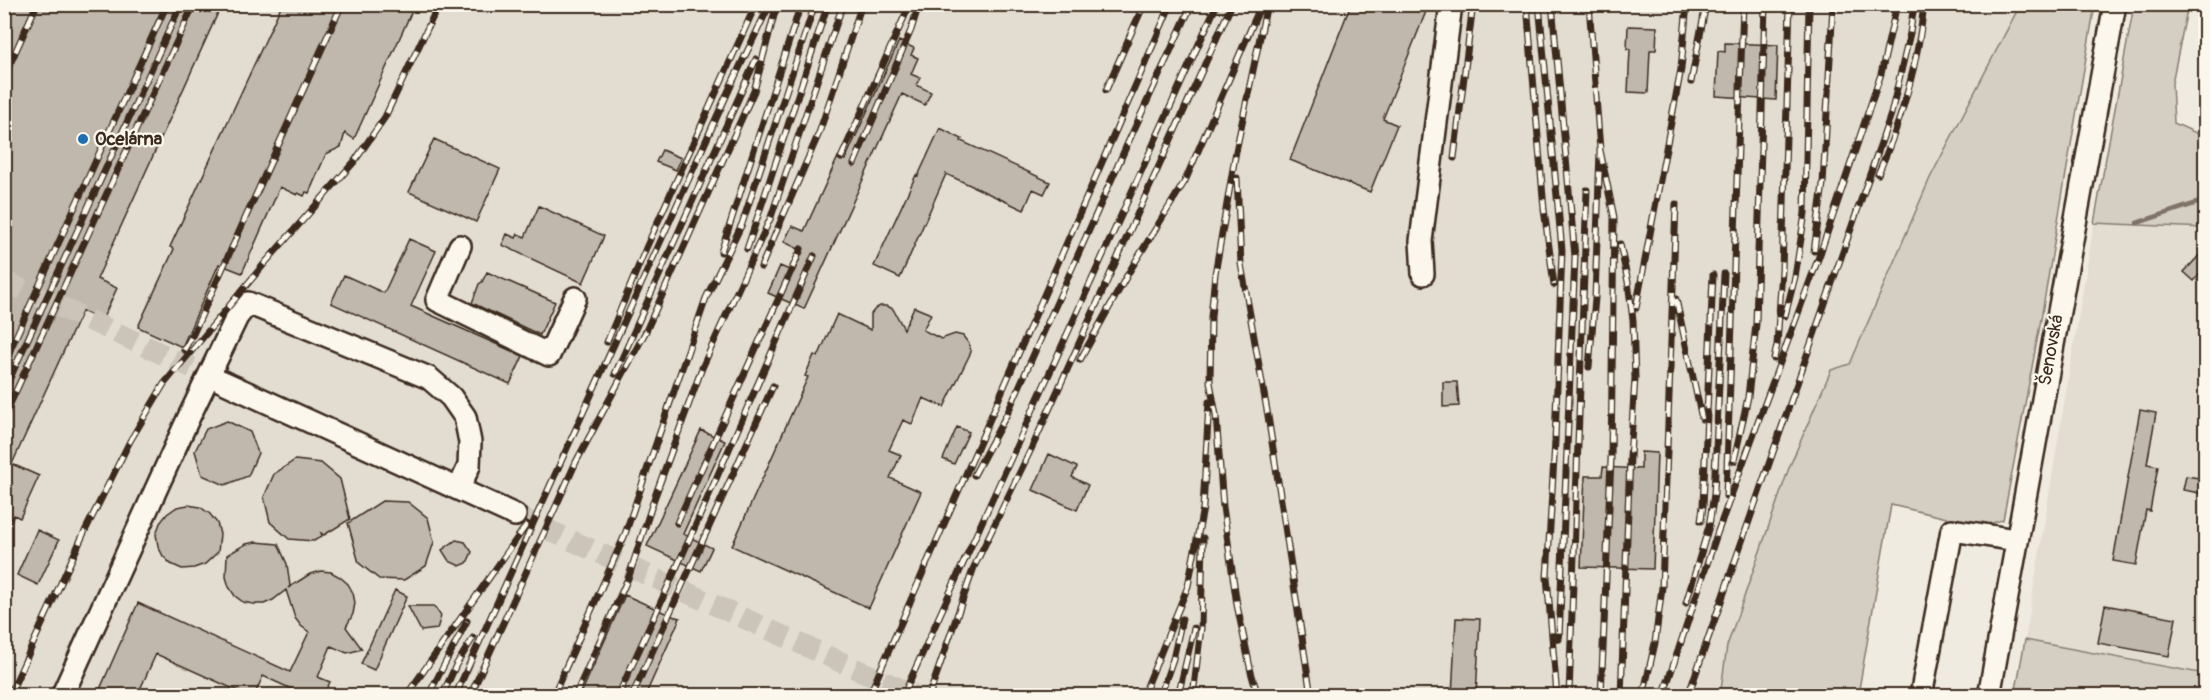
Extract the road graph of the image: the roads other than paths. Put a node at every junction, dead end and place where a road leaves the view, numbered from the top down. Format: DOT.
graph roads {
  1 [pos="1451,4"];
  2 [pos="2115,4"];
  3 [pos="460,246"];
  4 [pos="1423,274"];
  5 [pos="575,298"];
  6 [pos="221,381"];
  7 [pos="459,488"];
  8 [pos="515,515"];
  9 [pos="2016,540"];
  10 [pos="62,696"];
  11 [pos="1920,696"];
  12 [pos="1989,696"];
  1 -- 4 [label="street"];
  2 -- 9 [label="street, Šenovská"];
  3 -- 5 [label="street"];
  6 -- 7 [label="street"];
  7 -- 8 [label="street"];
  7 -- 10 [label="street"];
  9 -- 11 [label="street"];
  9 -- 12 [label="street, Šenovská"];
}
